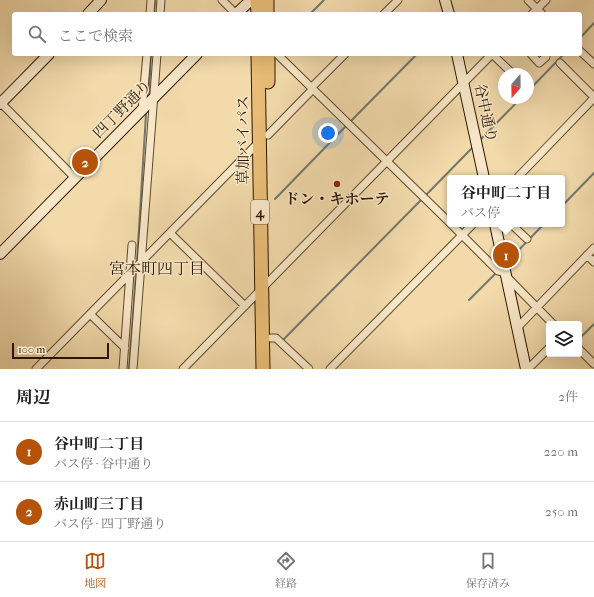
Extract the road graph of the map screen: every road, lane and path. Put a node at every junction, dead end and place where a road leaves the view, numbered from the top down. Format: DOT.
graph roads {
  1 [pos="101,0"];
  2 [pos="151,0"];
  3 [pos="161,0"];
  4 [pos="222,0"];
  5 [pos="251,0"];
  6 [pos="257,0"];
  7 [pos="267,0"];
  8 [pos="398,0"];
  9 [pos="446,0"];
  10 [pos="528,0"];
  11 [pos="546,0"];
  12 [pos="90,12"];
  13 [pos="150,12"];
  14 [pos="160,12"];
  15 [pos="234,12"];
  16 [pos="238,12"];
  17 [pos="258,12"];
  18 [pos="267,12"];
  19 [pos="386,12"];
  20 [pos="449,12"];
  21 [pos="537,12"];
  22 [pos="582,53"];
  23 [pos="47,56"];
  24 [pos="147,56"];
  25 [pos="157,56"];
  26 [pos="195,56"];
  27 [pos="258,56"];
  28 [pos="268,56"];
  29 [pos="279,56"];
  30 [pos="342,56"];
  31 [pos="457,56"];
  32 [pos="490,56"];
  33 [pos="494,56"];
  34 [pos="531,56"];
  35 [pos="546,57"];
  36 [pos="560,63"];
  37 [pos="594,64"];
  38 [pos="507,68"];
  39 [pos="464,83"];
  40 [pos="312,88"];
  41 [pos="594,98"];
  42 [pos="153,99"];
  43 [pos="0,103"];
  44 [pos="142,110"];
  45 [pos="263,138"];
  46 [pos="387,161"];
  47 [pos="483,175"];
  48 [pos="520,175"];
  49 [pos="75,178"];
  50 [pos="447,219"];
  51 [pos="455,227"];
  52 [pos="470,227"];
  53 [pos="496,227"];
  54 [pos="514,227"];
  55 [pos="170,233"];
  56 [pos="462,235"];
  57 [pos="526,239"];
  58 [pos="132,245"];
  59 [pos="594,248"];
  60 [pos="0,254"];
  61 [pos="587,255"];
  62 [pos="142,261"];
  63 [pos="594,262"];
  64 [pos="130,272"];
  65 [pos="506,275"];
  66 [pos="265,285"];
  67 [pos="245,306"];
  68 [pos="536,307"];
  69 [pos="90,314"];
  70 [pos="550,321"];
  71 [pos="518,328"];
  72 [pos="271,338"];
  73 [pos="125,348"];
  74 [pos="546,351"];
  75 [pos="582,352"];
  76 [pos="594,364"];
  77 [pos="36,369"];
  78 [pos="123,369"];
  79 [pos="133,369"];
  80 [pos="183,369"];
  81 [pos="263,369"];
  82 [pos="271,369"];
  83 [pos="309,369"];
  84 [pos="330,369"];
  85 [pos="527,369"];
  1 -- 12 [label="street"];
  2 -- 13 [label="street"];
  3 -- 14 [label="street"];
  4 -- 15 [label="street"];
  5 -- 16 [label="street"];
  6 -- 17 [label="highway"];
  7 -- 18 [label="highway"];
  8 -- 19 [label="street"];
  9 -- 20 [label="street"];
  10 -- 21 [label="street"];
  11 -- 21 [label="street"];
  22 -- 37 [label="street"];
  23 -- 43 [label="street"];
  24 -- 44 [label="street"];
  25 -- 42 [label="street"];
  26 -- 42 [label="street, 四丁野通り"];
  27 -- 45 [label="highway, 草加バイパス / 4"];
  28 -- 45 [label="highway, 草加バイパス / 4"];
  29 -- 40 [label="street"];
  30 -- 40 [label="street"];
  31 -- 39 [label="street, 谷中通り"];
  32 -- 39 [label="street"];
  33 -- 38 [label="street"];
  34 -- 35 [label="street"];
  36 -- 41 [label="street"];
  39 -- 46 [label="street"];
  39 -- 47 [label="street, 谷中通り"];
  40 -- 45 [label="street"];
  40 -- 46 [label="street"];
  41 -- 48 [label="street"];
  42 -- 44 [label="street, 四丁野通り"];
  42 -- 62 [label="street"];
  43 -- 49 [label="street"];
  44 -- 49 [label="street, 四丁野通り"];
  45 -- 55 [label="street"];
  45 -- 66 [label="highway, 草加バイパス / 4"];
  46 -- 50 [label="street"];
  46 -- 66 [label="street"];
  49 -- 60 [label="street, 四丁野通り"];
  51 -- 56 [label="street"];
  52 -- 56 [label="street"];
  53 -- 65 [label="street"];
  54 -- 57 [label="street"];
  55 -- 62 [label="street"];
  55 -- 67 [label="street"];
  56 -- 65 [label="street"];
  56 -- 84 [label="street"];
  58 -- 64 [label="street"];
  59 -- 61 [label="street"];
  61 -- 63 [label="street"];
  61 -- 68 [label="street"];
  62 -- 64 [label="street"];
  62 -- 79 [label="street"];
  64 -- 69 [label="street"];
  64 -- 73 [label="street"];
  65 -- 68 [label="street"];
  65 -- 71 [label="street"];
  66 -- 67 [label="street"];
  66 -- 72 [label="highway, 草加バイパス / 4"];
  66 -- 81 [label="highway, 草加バイパス / 4"];
  67 -- 80 [label="street"];
  68 -- 70 [label="street"];
  68 -- 71 [label="street"];
  69 -- 73 [label="street"];
  69 -- 77 [label="street"];
  71 -- 85 [label="street"];
  72 -- 82 [label="highway, 草加バイパス / 4"];
  72 -- 83 [label="street"];
  73 -- 78 [label="street"];
  74 -- 85 [label="street"];
  75 -- 76 [label="street"];
}
